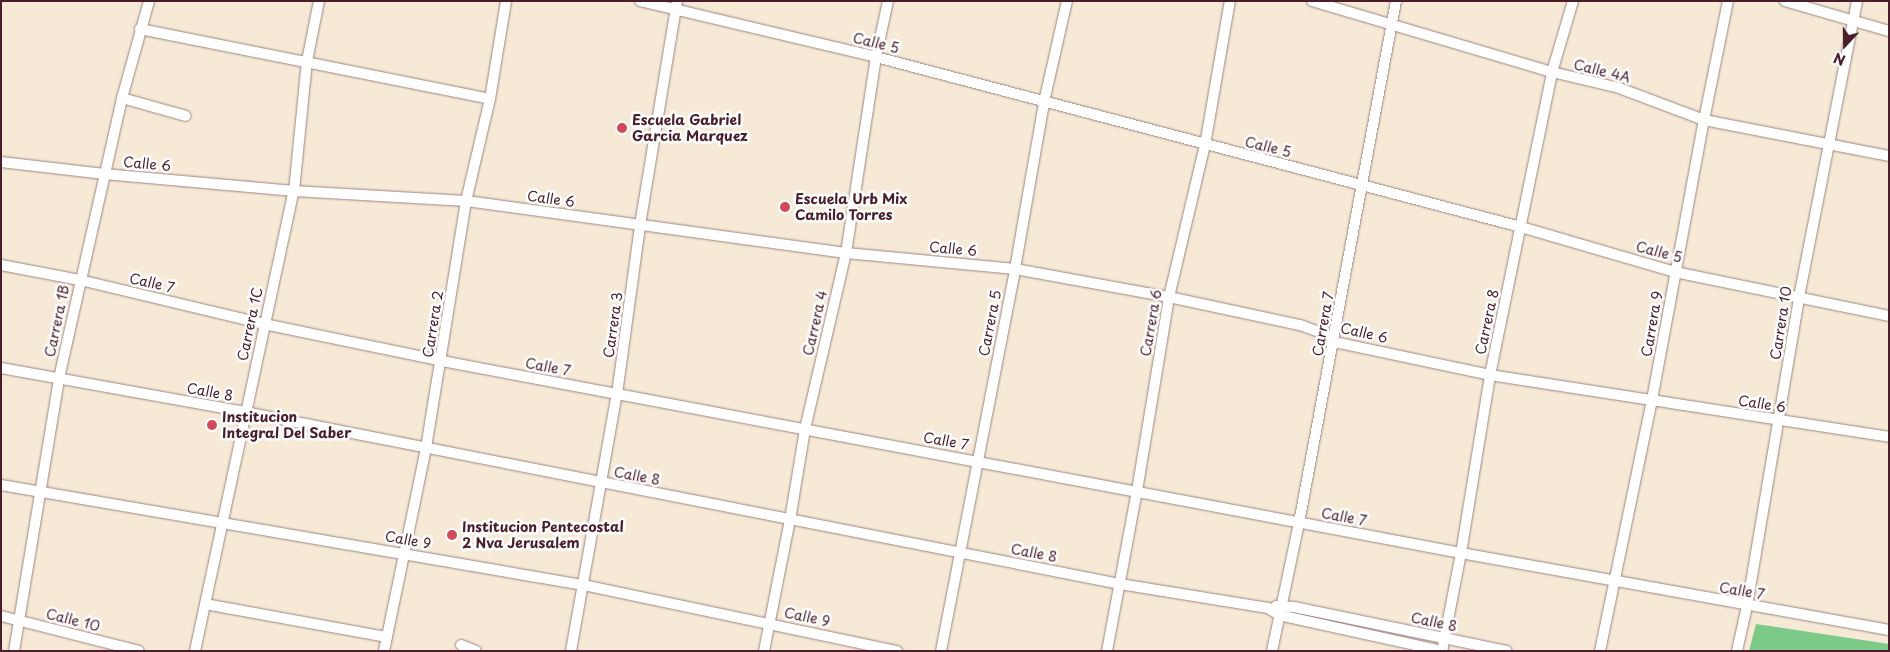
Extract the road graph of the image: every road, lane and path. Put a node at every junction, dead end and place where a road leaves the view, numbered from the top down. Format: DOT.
graph roads {
  1 [pos="148,1"];
  2 [pos="318,1"];
  3 [pos="506,1"];
  4 [pos="640,1"];
  5 [pos="888,1"];
  6 [pos="1067,1"];
  7 [pos="1230,1"];
  8 [pos="1312,1"];
  9 [pos="1396,1"];
  10 [pos="1572,1"];
  11 [pos="1728,1"];
  12 [pos="1785,1"];
  13 [pos="1857,1"];
  14 [pos="676,5"];
  15 [pos="1852,21"];
  16 [pos="1392,25"];
  17 [pos="140,29"];
  18 [pos="1889,31"];
  19 [pos="876,57"];
  20 [pos="306,61"];
  21 [pos="1552,72"];
  22 [pos="122,98"];
  23 [pos="490,99"];
  24 [pos="1044,102"];
  25 [pos="186,116"];
  26 [pos="1704,120"];
  27 [pos="1827,144"];
  28 [pos="1205,145"];
  29 [pos="1889,156"];
  30 [pos="1,162"];
  31 [pos="104,174"];
  32 [pos="1361,185"];
  33 [pos="294,191"];
  34 [pos="466,202"];
  35 [pos="640,225"];
  36 [pos="1521,227"];
  37 [pos="846,253"];
  38 [pos="1,265"];
  39 [pos="1015,269"];
  40 [pos="1675,272"];
  41 [pos="80,280"];
  42 [pos="1169,297"];
  43 [pos="1799,297"];
  44 [pos="1889,316"];
  45 [pos="264,324"];
  46 [pos="1334,342"];
  47 [pos="442,361"];
  48 [pos="1,368"];
  49 [pos="1490,375"];
  50 [pos="59,378"];
  51 [pos="617,394"];
  52 [pos="1652,400"];
  53 [pos="245,412"];
  54 [pos="1779,420"];
  55 [pos="805,429"];
  56 [pos="1889,437"];
  57 [pos="426,448"];
  58 [pos="978,460"];
  59 [pos="602,483"];
  60 [pos="1,485"];
  61 [pos="1137,491"];
  62 [pos="41,493"];
  63 [pos="790,520"];
  64 [pos="224,523"];
  65 [pos="1300,523"];
  66 [pos="404,553"];
  67 [pos="960,553"];
  68 [pos="1461,553"];
  69 [pos="1613,581"];
  70 [pos="1120,584"];
  71 [pos="583,585"];
  72 [pos="205,604"];
  73 [pos="1747,606"];
  74 [pos="1280,610"];
  75 [pos="1,616"];
  76 [pos="20,621"];
  77 [pos="769,623"];
  78 [pos="1889,630"];
  79 [pos="386,637"];
  80 [pos="1444,638"];
  81 [pos="461,645"];
  82 [pos="14,651"];
  83 [pos="139,651"];
  84 [pos="195,651"];
  85 [pos="384,651"];
  86 [pos="476,651"];
  87 [pos="571,651"];
  88 [pos="764,651"];
  89 [pos="897,651"];
  90 [pos="941,651"];
  91 [pos="1107,651"];
  92 [pos="1272,651"];
  93 [pos="1442,651"];
  94 [pos="1506,651"];
  95 [pos="1600,651"];
  96 [pos="1737,651"];
  1 -- 17 [label="street, Carrera 1B"];
  2 -- 20 [label="street, Carrera 1C"];
  3 -- 23 [label="street, Carrera 2"];
  4 -- 14 [label="street, Calle 5"];
  5 -- 19 [label="street, Carrera 4"];
  6 -- 24 [label="street, Carrera 5"];
  7 -- 28 [label="street, Carrera 6"];
  8 -- 16 [label="street, Calle 4A"];
  9 -- 16 [label="street, Carrera 7"];
  10 -- 21 [label="street, Carrera 8"];
  11 -- 26 [label="street, Carrera 9"];
  12 -- 15 [label="street"];
  13 -- 15 [label="street, Carrera 10"];
  14 -- 19 [label="street, Calle 5"];
  14 -- 35 [label="street, Carrera 3"];
  15 -- 18 [label="street"];
  15 -- 27 [label="street, Carrera 10"];
  16 -- 21 [label="street, Calle 4A"];
  16 -- 32 [label="street, Carrera 7"];
  17 -- 20 [label="street"];
  17 -- 22 [label="street, Carrera 1B"];
  19 -- 24 [label="street, Calle 5"];
  19 -- 37 [label="street, Carrera 4"];
  20 -- 23 [label="street"];
  20 -- 33 [label="street, Carrera 1C"];
  21 -- 26 [label="street, Calle 4A"];
  21 -- 36 [label="street, Carrera 8"];
  22 -- 25 [label="street"];
  22 -- 31 [label="street, Carrera 1B"];
  23 -- 34 [label="street, Carrera 2"];
  24 -- 28 [label="street, Calle 5"];
  24 -- 39 [label="street, Carrera 5"];
  26 -- 27 [label="street, Calle 4A"];
  26 -- 40 [label="street, Carrera 9"];
  27 -- 29 [label="street, Calle 4A"];
  27 -- 43 [label="street, Carrera 10"];
  28 -- 32 [label="street, Calle 5"];
  28 -- 42 [label="street, Carrera 6"];
  30 -- 31 [label="street, Calle 6"];
  31 -- 33 [label="street, Calle 6"];
  31 -- 41 [label="street, Carrera 1B"];
  32 -- 36 [label="street, Calle 5"];
  32 -- 46 [label="street, Carrera 7"];
  33 -- 34 [label="street, Calle 6"];
  33 -- 45 [label="street, Carrera 1C"];
  34 -- 35 [label="street, Calle 6"];
  34 -- 47 [label="street, Carrera 2"];
  35 -- 37 [label="street, Calle 6"];
  35 -- 51 [label="street, Carrera 3"];
  36 -- 40 [label="street, Calle 5"];
  36 -- 49 [label="street, Carrera 8"];
  37 -- 39 [label="street, Calle 6"];
  37 -- 55 [label="street, Carrera 4"];
  38 -- 41 [label="street, Calle 7"];
  39 -- 42 [label="street, Calle 6"];
  39 -- 58 [label="street, Carrera 5"];
  40 -- 43 [label="street, Calle 5"];
  40 -- 52 [label="street, Carrera 9"];
  41 -- 45 [label="street, Calle 7"];
  41 -- 50 [label="street, Carrera 1B"];
  42 -- 46 [label="street, Calle 6"];
  42 -- 61 [label="street, Carrera 6"];
  43 -- 44 [label="street, Calle 5"];
  43 -- 54 [label="street, Carrera 10"];
  45 -- 47 [label="street, Calle 7"];
  45 -- 53 [label="street, Carrera 1C"];
  46 -- 49 [label="street, Calle 6"];
  46 -- 65 [label="street, Carrera 7"];
  47 -- 51 [label="street, Calle 7"];
  47 -- 57 [label="street, Carrera 2"];
  48 -- 50 [label="street, Calle 8"];
  49 -- 52 [label="street, Calle 6"];
  49 -- 68 [label="street, Carrera 8"];
  50 -- 53 [label="street, Calle 8"];
  50 -- 62 [label="street, Carrera 1B"];
  51 -- 55 [label="street, Calle 7"];
  51 -- 59 [label="street, Carrera 3"];
  52 -- 54 [label="street, Calle 6"];
  52 -- 69 [label="street, Carrera 9"];
  53 -- 57 [label="street, Calle 8"];
  53 -- 64 [label="street, Carrera 1C"];
  54 -- 56 [label="street, Calle 6"];
  54 -- 73 [label="street, Carrera 10"];
  55 -- 58 [label="street, Calle 7"];
  55 -- 63 [label="street, Carrera 4"];
  57 -- 59 [label="street, Calle 8"];
  57 -- 66 [label="street, Carrera 2"];
  58 -- 61 [label="street, Calle 7"];
  58 -- 67 [label="street, Carrera 5"];
  59 -- 63 [label="street, Calle 8"];
  59 -- 71 [label="street, Carrera 3"];
  60 -- 62 [label="street, Calle 9"];
  61 -- 65 [label="street, Calle 7"];
  61 -- 70 [label="street, Carrera 6"];
  62 -- 64 [label="street, Calle 9"];
  62 -- 76 [label="street, Carrera 1B"];
  63 -- 67 [label="street, Calle 8"];
  63 -- 77 [label="street, Carrera 4"];
  64 -- 66 [label="street, Calle 9"];
  64 -- 72 [label="street, Carrera 1C"];
  65 -- 68 [label="street, Calle 7"];
  65 -- 74 [label="street, Carrera 7"];
  66 -- 71 [label="street, Calle 9"];
  66 -- 79 [label="street, Carrera 2"];
  67 -- 70 [label="street, Calle 8"];
  67 -- 90 [label="street, Carrera 5"];
  68 -- 69 [label="street, Calle 7"];
  68 -- 80 [label="street, Carrera 8"];
  69 -- 73 [label="street, Calle 7"];
  69 -- 95 [label="street, Carrera 9"];
  70 -- 74 [label="street, Calle 8"];
  70 -- 91 [label="street, Carrera 6"];
  71 -- 77 [label="street, Calle 9"];
  71 -- 87 [label="street, Carrera 3"];
  72 -- 79 [label="street"];
  72 -- 84 [label="street, Carrera 1C"];
  73 -- 78 [label="street, Calle 7"];
  73 -- 96 [label="street, Carrera 10"];
  74 -- 80 [label="street, Calle 8"];
  74 -- 92 [label="street, Carrera 7"];
  74 -- 93 [label="street, Calle 8"];
  75 -- 76 [label="street, Calle 10"];
  76 -- 82 [label="street, Carrera 1B"];
  76 -- 83 [label="street, Calle 10"];
  77 -- 88 [label="street, Carrera 4"];
  77 -- 89 [label="street, Calle 9"];
  79 -- 85 [label="street, Carrera 2"];
  80 -- 93 [label="street, Carrera 8"];
  80 -- 94 [label="street, Calle 8"];
  81 -- 86 [label="street"];
}
